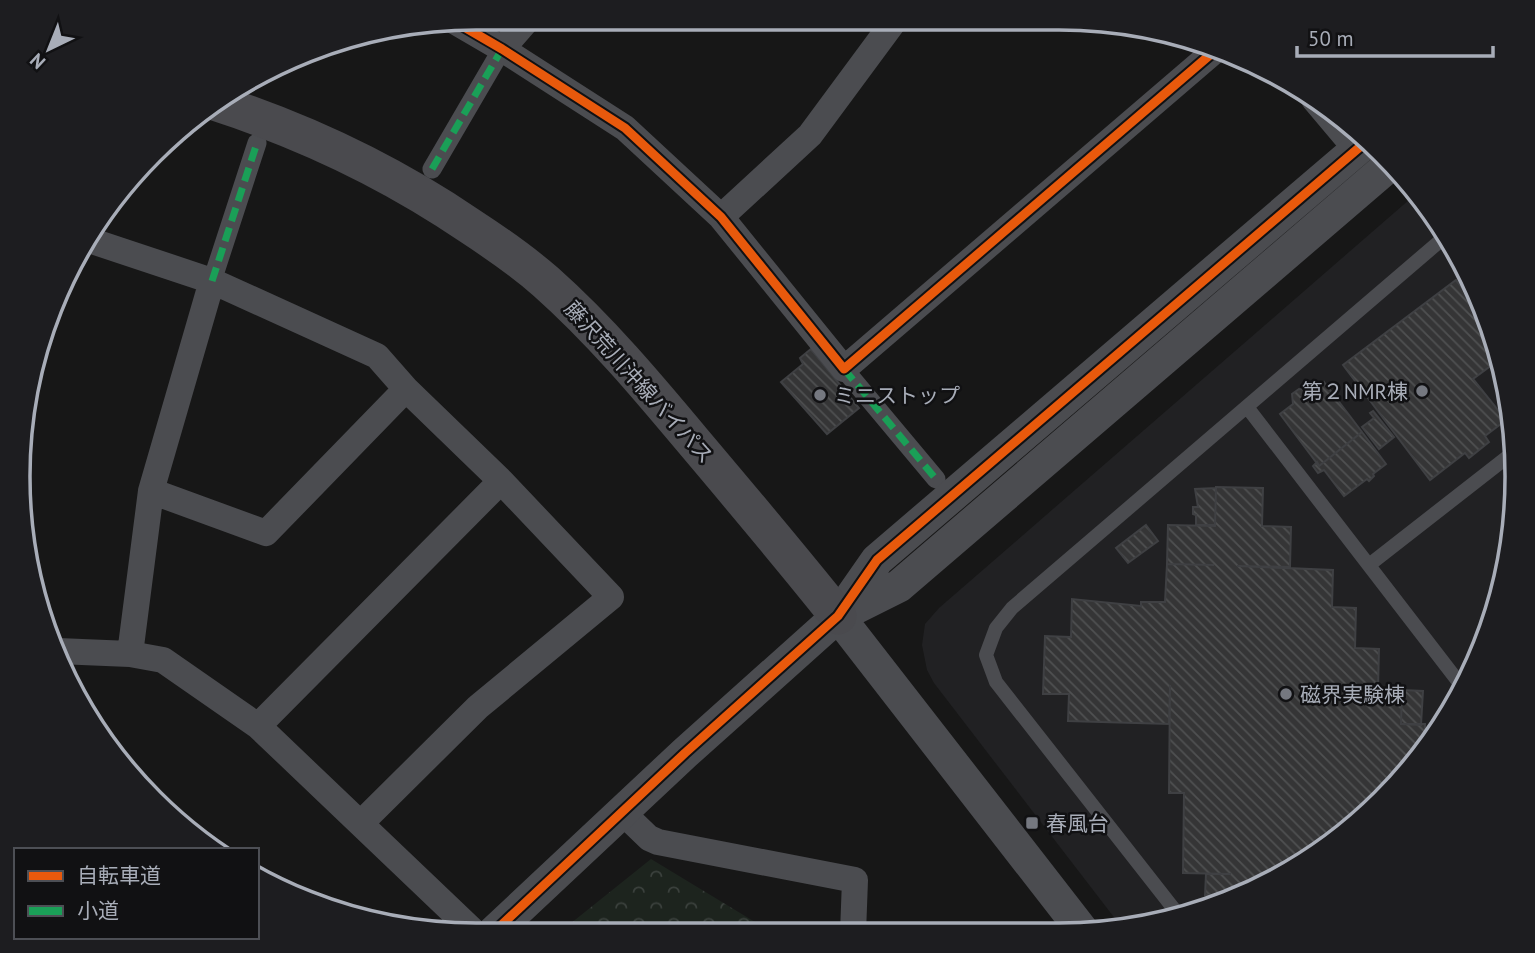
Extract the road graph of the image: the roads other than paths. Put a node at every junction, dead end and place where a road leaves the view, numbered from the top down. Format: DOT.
graph roads {
  1 [pos="470,30"];
  2 [pos="519,30"];
  3 [pos="888,30"];
  4 [pos="502,49"];
  5 [pos="1209,56"];
  6 [pos="227,106"];
  7 [pos="257,143"];
  8 [pos="1359,147"];
  9 [pos="432,169"];
  10 [pos="1383,171"];
  11 [pos="720,217"];
  12 [pos="96,242"];
  13 [pos="1439,242"];
  14 [pos="212,281"];
  15 [pos="844,369"];
  16 [pos="406,389"];
  17 [pos="1247,407"];
  18 [pos="1504,459"];
  19 [pos="936,479"];
  20 [pos="501,481"];
  21 [pos="151,491"];
  22 [pos="1369,565"];
  23 [pos="838,616"];
  24 [pos="66,651"];
  25 [pos="130,654"];
  26 [pos="1456,679"];
  27 [pos="258,726"];
  28 [pos="622,812"];
  29 [pos="361,823"];
  30 [pos="1173,908"];
  31 [pos="1076,922"];
  32 [pos="464,923"];
  33 [pos="504,923"];
  34 [pos="853,923"];
  1 -- 4 [label="street"];
  2 -- 4 [label="street"];
  3 -- 11 [label="street"];
  4 -- 9 [label="street"];
  4 -- 11 [label="street"];
  5 -- 15 [label="street"];
  6 -- 23 [label="main road, 藤沢荒川沖線バイパス"];
  7 -- 14 [label="street"];
  8 -- 23 [label="street"];
  10 -- 23 [label="street"];
  11 -- 15 [label="street"];
  12 -- 14 [label="street"];
  13 -- 17 [label="lane"];
  14 -- 16 [label="street"];
  14 -- 21 [label="street"];
  15 -- 19 [label="street"];
  16 -- 20 [label="street"];
  16 -- 21 [label="street"];
  17 -- 22 [label="lane"];
  17 -- 30 [label="lane"];
  18 -- 22 [label="lane"];
  20 -- 27 [label="street"];
  20 -- 29 [label="street"];
  21 -- 25 [label="street"];
  22 -- 26 [label="lane"];
  23 -- 28 [label="street"];
  23 -- 31 [label="street"];
  24 -- 25 [label="street"];
  25 -- 27 [label="street"];
  27 -- 29 [label="street"];
  28 -- 33 [label="street"];
  28 -- 34 [label="street"];
  29 -- 32 [label="street"];
}
